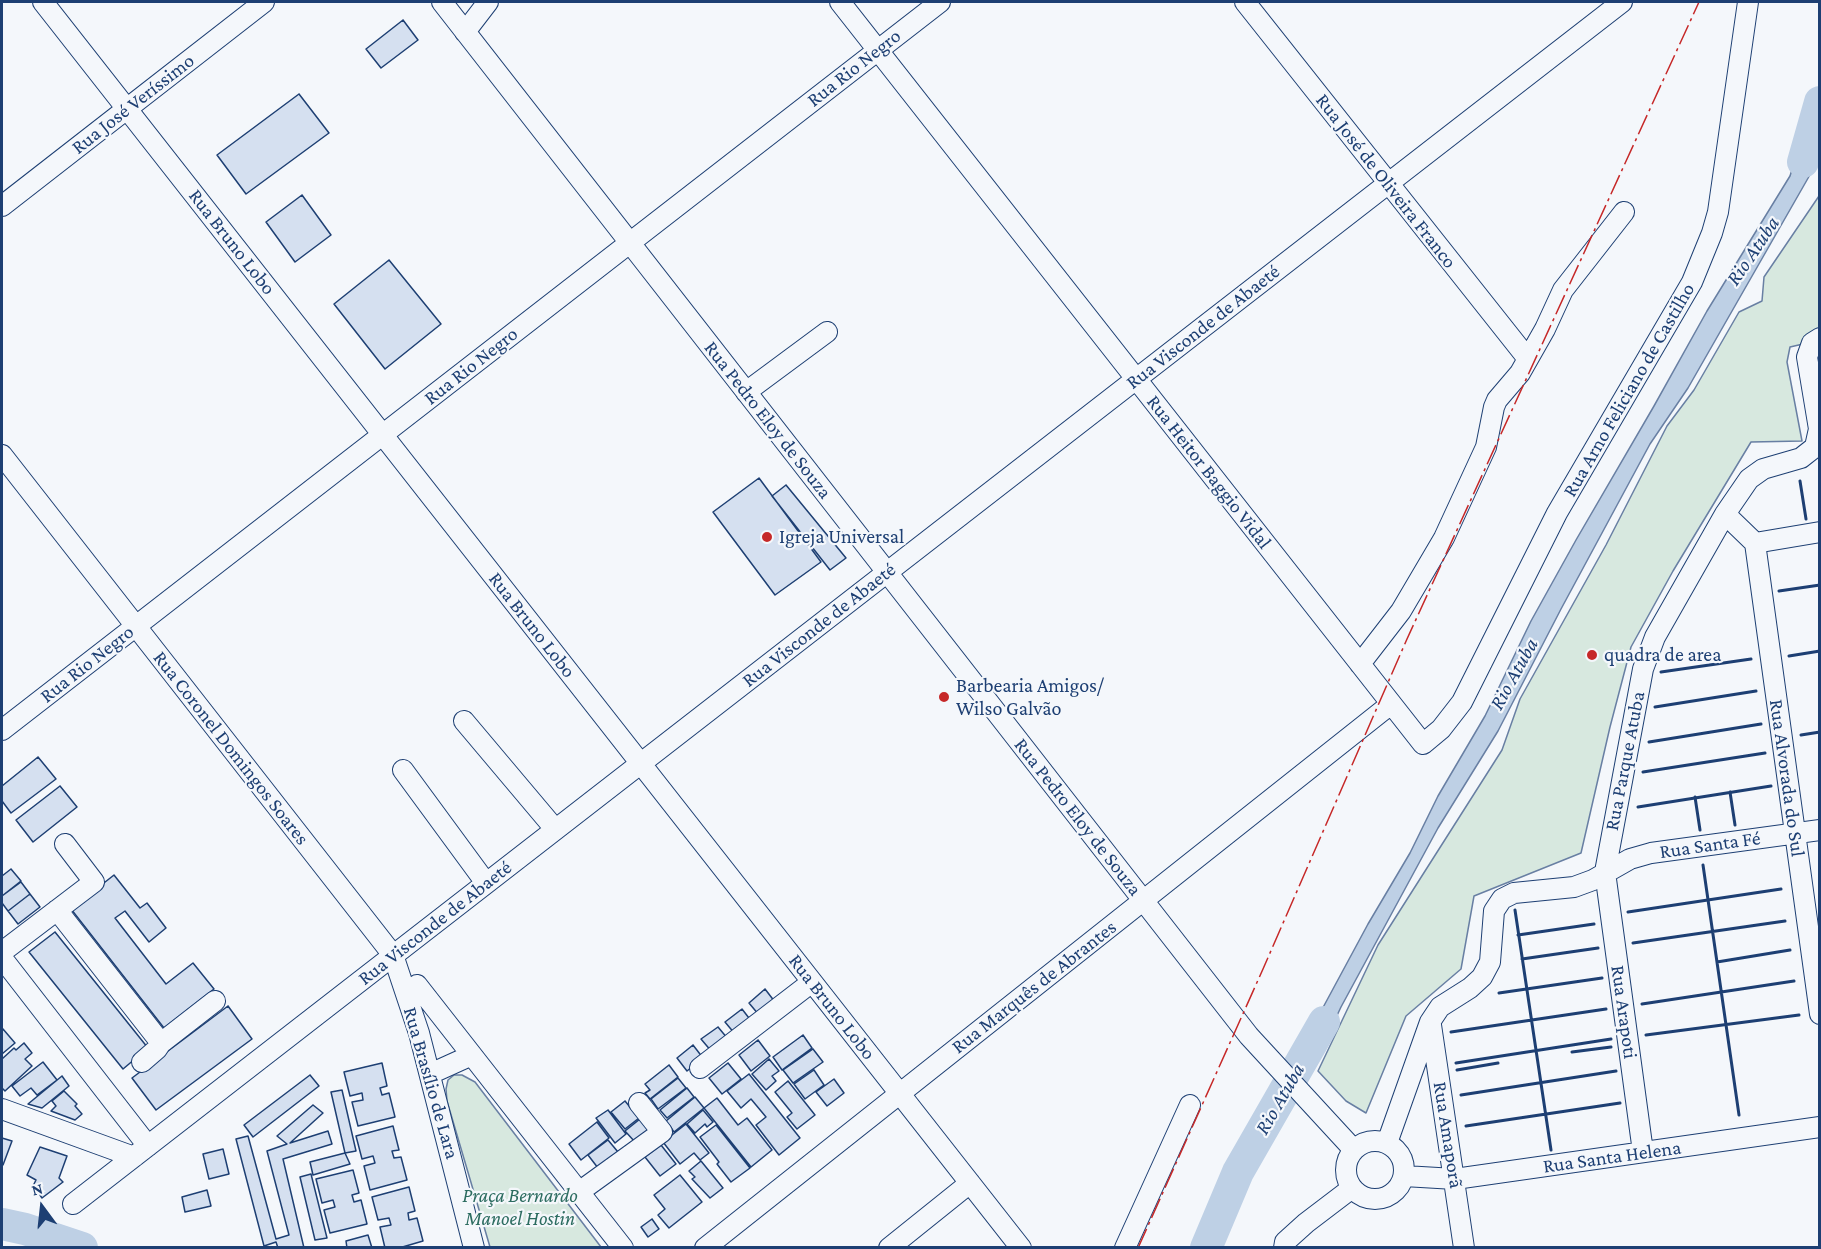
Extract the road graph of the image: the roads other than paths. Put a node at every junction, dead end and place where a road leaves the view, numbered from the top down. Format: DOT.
graph roads {
  1 [pos="43,2"];
  2 [pos="264,2"];
  3 [pos="442,2"];
  4 [pos="488,2"];
  5 [pos="840,2"];
  6 [pos="940,2"];
  7 [pos="1245,2"];
  8 [pos="1622,2"];
  9 [pos="1748,2"];
  10 [pos="465,32"];
  11 [pos="878,50"];
  12 [pos="127,108"];
  13 [pos="1388,183"];
  14 [pos="2,206"];
  15 [pos="1624,212"];
  16 [pos="630,242"];
  17 [pos="827,332"];
  18 [pos="1820,338"];
  19 [pos="1527,360"];
  20 [pos="1136,379"];
  21 [pos="746,392"];
  22 [pos="382,434"];
  23 [pos="2,455"];
  24 [pos="1725,514"];
  25 [pos="1820,532"];
  26 [pos="1755,543"];
  27 [pos="887,572"];
  28 [pos="136,626"];
  29 [pos="1360,664"];
  30 [pos="1392,704"];
  31 [pos="464,721"];
  32 [pos="2,730"];
  33 [pos="1423,744"];
  34 [pos="641,764"];
  35 [pos="403,770"];
  36 [pos="555,830"];
  37 [pos="1820,830"];
  38 [pos="1795,833"];
  39 [pos="65,844"];
  40 [pos="1605,872"];
  41 [pos="486,883"];
  42 [pos="1143,901"];
  43 [pos="57,910"];
  44 [pos="2,952"];
  45 [pos="393,955"];
  46 [pos="2,958"];
  47 [pos="812,982"];
  48 [pos="417,985"];
  49 [pos="215,1001"];
  50 [pos="1820,1014"];
  51 [pos="1430,1022"];
  52 [pos="161,1043"];
  53 [pos="472,1055"];
  54 [pos="142,1062"];
  55 [pos="700,1068"];
  56 [pos="430,1074"];
  57 [pos="900,1094"];
  58 [pos="639,1103"];
  59 [pos="1190,1105"];
  60 [pos="2,1109"];
  61 [pos="1820,1127"];
  62 [pos="1387,1143"];
  63 [pos="1354,1150"];
  64 [pos="141,1151"];
  65 [pos="1643,1152"];
  66 [pos="1404,1176"];
  67 [pos="1455,1179"];
  68 [pos="970,1183"];
  69 [pos="1352,1188"];
  70 [pos="579,1192"];
  71 [pos="73,1204"];
  72 [pos="474,1248"];
  73 [pos="623,1248"];
  74 [pos="705,1248"];
  75 [pos="889,1248"];
  76 [pos="1021,1248"];
  77 [pos="1125,1248"];
  78 [pos="1284,1248"];
  79 [pos="1464,1248"];
  1 -- 12 [label="street, Rua Bruno Lobo"];
  2 -- 12 [label="street, Rua José Veríssimo"];
  3 -- 10 [label="street, Rua Pedro Eloy de Souza"];
  4 -- 10 [label="street"];
  5 -- 11 [label="street, Rua Heitor Baggio Vidal"];
  6 -- 11 [label="street, Rua Rio Negro"];
  7 -- 13 [label="street, Rua José de Oliveira Franco"];
  8 -- 13 [label="street, Rua Visconde de Abaeté"];
  9 -- 33 [label="street, Rua Arno Feliciano de Castilho"];
  10 -- 16 [label="street, Rua Pedro Eloy de Souza"];
  11 -- 16 [label="street, Rua Rio Negro"];
  11 -- 20 [label="street, Rua Heitor Baggio Vidal"];
  12 -- 14 [label="street, Rua José Veríssimo"];
  12 -- 22 [label="street, Rua Bruno Lobo"];
  13 -- 19 [label="street, Rua José de Oliveira Franco"];
  13 -- 20 [label="street, Rua Visconde de Abaeté"];
  15 -- 19 [label="street"];
  16 -- 21 [label="street, Rua Pedro Eloy de Souza"];
  16 -- 22 [label="street, Rua Rio Negro"];
  17 -- 21 [label="street"];
  18 -- 24 [label="street, Rua Parque Atuba"];
  19 -- 29 [label="street"];
  20 -- 27 [label="street, Rua Visconde de Abaeté"];
  20 -- 29 [label="street, Rua Heitor Baggio Vidal"];
  21 -- 27 [label="street, Rua Pedro Eloy de Souza"];
  22 -- 28 [label="street, Rua Rio Negro"];
  22 -- 34 [label="street, Rua Bruno Lobo"];
  23 -- 28 [label="street, Rua Coronel Domingos Soares"];
  24 -- 26 [label="street"];
  24 -- 40 [label="street, Rua Parque Atuba"];
  25 -- 26 [label="street"];
  26 -- 38 [label="street, Rua Alvorada do Sul"];
  27 -- 34 [label="street, Rua Visconde de Abaeté"];
  27 -- 42 [label="street, Rua Pedro Eloy de Souza"];
  28 -- 32 [label="street, Rua Rio Negro"];
  28 -- 45 [label="street, Rua Coronel Domingos Soares"];
  29 -- 30 [label="street, Rua Heitor Baggio Vidal"];
  30 -- 33 [label="street, Rua Heitor Baggio Vidal"];
  30 -- 42 [label="street, Rua Marquês de Abrantes"];
  31 -- 36 [label="street"];
  34 -- 36 [label="street, Rua Visconde de Abaeté"];
  34 -- 47 [label="street, Rua Bruno Lobo"];
  35 -- 41 [label="street"];
  36 -- 41 [label="street, Rua Visconde de Abaeté"];
  37 -- 38 [label="street, Rua Santa Fé"];
  38 -- 40 [label="street, Rua Santa Fé"];
  38 -- 50 [label="street, Rua Alvorada do Sul"];
  39 -- 43 [label="street"];
  40 -- 51 [label="street"];
  40 -- 65 [label="street, Rua Arapoti"];
  41 -- 45 [label="street, Rua Visconde de Abaeté"];
  42 -- 57 [label="street, Rua Marquês de Abrantes"];
  42 -- 63 [label="street, Rua Pedro Eloy de Souza"];
  43 -- 44 [label="street"];
  43 -- 52 [label="street"];
  45 -- 56 [label="street, Rua Brasílio de Lara"];
  45 -- 64 [label="street, Rua Visconde de Abaeté"];
  46 -- 64 [label="street"];
  47 -- 55 [label="street"];
  47 -- 57 [label="street, Rua Bruno Lobo"];
  48 -- 53 [label="street"];
  49 -- 52 [label="street"];
  51 -- 62 [label="street"];
  51 -- 67 [label="street, Rua Amaporã"];
  52 -- 54 [label="street"];
  53 -- 56 [label="street"];
  53 -- 70 [label="street"];
  56 -- 72 [label="street, Rua Brasílio de Lara"];
  57 -- 68 [label="street, Rua Bruno Lobo"];
  57 -- 74 [label="street, Rua Marquês de Abrantes"];
  58 -- 70 [label="street"];
  59 -- 77 [label="street"];
  60 -- 64 [label="street"];
  61 -- 65 [label="street, Rua Santa Helena"];
  62 -- 63 [label="street"];
  62 -- 66 [label="street"];
  63 -- 69 [label="street"];
  64 -- 71 [label="street, Rua Visconde de Abaeté"];
  65 -- 67 [label="street, Rua Santa Helena"];
  66 -- 67 [label="street, Rua Santa Helena"];
  66 -- 69 [label="street"];
  67 -- 79 [label="street, Rua Amaporã"];
  68 -- 75 [label="street"];
  68 -- 76 [label="street, Rua Bruno Lobo"];
  69 -- 78 [label="street"];
  70 -- 73 [label="street"];
}
